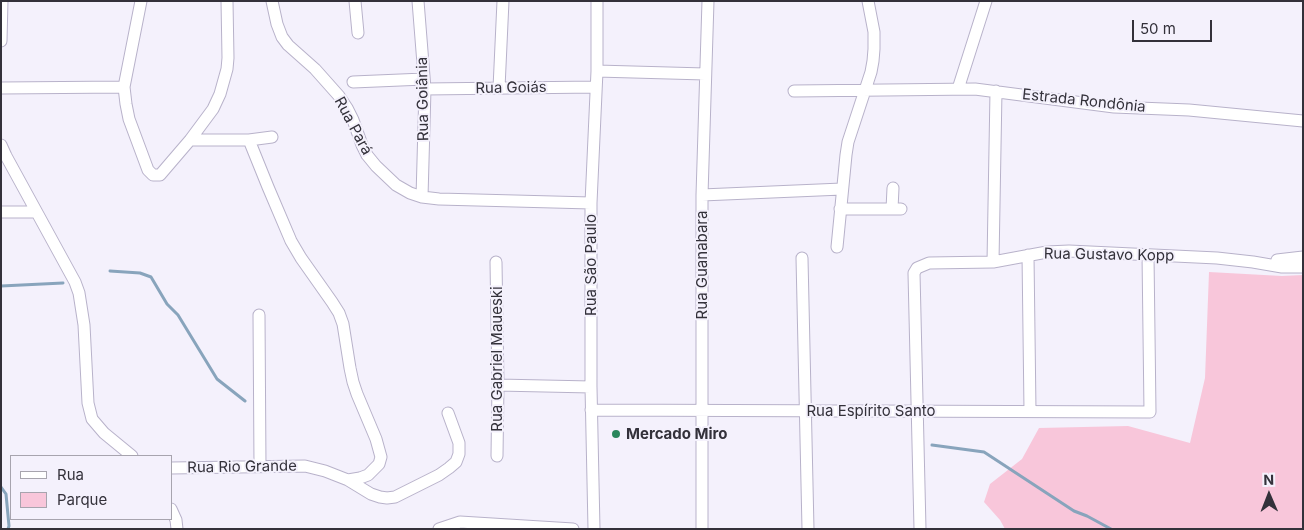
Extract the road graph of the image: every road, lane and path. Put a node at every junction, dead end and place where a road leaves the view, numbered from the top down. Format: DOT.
graph roads {
  1 [pos="2,1"];
  2 [pos="141,1"];
  3 [pos="227,1"];
  4 [pos="272,1"];
  5 [pos="355,1"];
  6 [pos="418,1"];
  7 [pos="503,1"];
  8 [pos="597,1"];
  9 [pos="708,1"];
  10 [pos="868,1"];
  11 [pos="986,1"];
  12 [pos="358,33"];
  13 [pos="1,41"];
  14 [pos="597,71"];
  15 [pos="705,74"];
  16 [pos="353,82"];
  17 [pos="425,84"];
  18 [pos="596,86"];
  19 [pos="1,88"];
  20 [pos="124,88"];
  21 [pos="499,88"];
  22 [pos="865,89"];
  23 [pos="958,89"];
  24 [pos="794,91"];
  25 [pos="996,91"];
  26 [pos="1303,121"];
  27 [pos="272,137"];
  28 [pos="190,140"];
  29 [pos="250,140"];
  30 [pos="1,145"];
  31 [pos="894,188"];
  32 [pos="842,189"];
  33 [pos="702,194"];
  34 [pos="422,196"];
  35 [pos="591,202"];
  36 [pos="840,209"];
  37 [pos="1,212"];
  38 [pos="36,212"];
  39 [pos="836,247"];
  40 [pos="1028,255"];
  41 [pos="1148,255"];
  42 [pos="1303,257"];
  43 [pos="802,258"];
  44 [pos="496,262"];
  45 [pos="993,262"];
  46 [pos="1253,262"];
  47 [pos="1303,267"];
  48 [pos="259,315"];
  49 [pos="498,385"];
  50 [pos="591,388"];
  51 [pos="591,410"];
  52 [pos="701,410"];
  53 [pos="805,411"];
  54 [pos="917,411"];
  55 [pos="1030,411"];
  56 [pos="448,413"];
  57 [pos="131,455"];
  58 [pos="497,456"];
  59 [pos="260,466"];
  60 [pos="172,468"];
  61 [pos="348,480"];
  62 [pos="172,511"];
  63 [pos="477,526"];
  64 [pos="177,529"];
  65 [pos="439,529"];
  66 [pos="573,529"];
  67 [pos="594,529"];
  68 [pos="702,529"];
  69 [pos="808,529"];
  70 [pos="920,529"];
  1 -- 13 [label="street"];
  2 -- 20 [label="street"];
  3 -- 28 [label="street"];
  4 -- 34 [label="street, Rua Pará"];
  5 -- 12 [label="street"];
  6 -- 17 [label="street, Rua Goiânia"];
  7 -- 21 [label="street"];
  8 -- 14 [label="street, Rua São Paulo"];
  9 -- 15 [label="street, Rua Guanabara"];
  10 -- 22 [label="street"];
  11 -- 23 [label="street"];
  14 -- 15 [label="street"];
  14 -- 18 [label="street, Rua São Paulo"];
  15 -- 33 [label="street, Rua Guanabara"];
  16 -- 17 [label="street, Rua Goiás"];
  17 -- 21 [label="street, Rua Goiás"];
  17 -- 34 [label="street, Rua Goiânia"];
  18 -- 21 [label="street, Rua Goiás"];
  18 -- 35 [label="street, Rua São Paulo"];
  19 -- 20 [label="street"];
  20 -- 28 [label="street"];
  22 -- 23 [label="street, Estrada Rondônia"];
  22 -- 24 [label="street, Estrada Rondônia"];
  22 -- 32 [label="street"];
  23 -- 25 [label="street, Estrada Rondônia"];
  25 -- 26 [label="street, Estrada Rondônia"];
  25 -- 45 [label="street"];
  27 -- 29 [label="street"];
  28 -- 29 [label="street"];
  29 -- 61 [label="street"];
  30 -- 38 [label="street"];
  31 -- 36 [label="street"];
  32 -- 33 [label="street"];
  32 -- 36 [label="street"];
  33 -- 52 [label="street, Rua Guanabara"];
  34 -- 35 [label="street, Rua Pará"];
  35 -- 50 [label="street, Rua São Paulo"];
  36 -- 39 [label="street"];
  37 -- 38 [label="street"];
  38 -- 57 [label="street"];
  40 -- 41 [label="street, Rua Gustavo Kopp"];
  40 -- 45 [label="street, Rua Gustavo Kopp"];
  40 -- 55 [label="street"];
  41 -- 46 [label="street, Rua Gustavo Kopp"];
  41 -- 55 [label="street, Rua Espírito Santo"];
  42 -- 46 [label="street"];
  43 -- 53 [label="street"];
  44 -- 49 [label="street, Rua Gabriel Maueski"];
  45 -- 54 [label="street, Rua Gustavo Kopp"];
  46 -- 47 [label="street, Rua Gustavo Kopp"];
  48 -- 59 [label="street"];
  49 -- 50 [label="street"];
  49 -- 58 [label="street, Rua Gabriel Maueski"];
  50 -- 51 [label="street, Rua São Paulo"];
  51 -- 52 [label="street, Rua Espírito Santo"];
  51 -- 67 [label="street, Rua São Paulo"];
  52 -- 53 [label="street, Rua Espírito Santo"];
  52 -- 68 [label="street, Rua Guanabara"];
  53 -- 54 [label="street, Rua Espírito Santo"];
  53 -- 69 [label="street"];
  54 -- 55 [label="street, Rua Espírito Santo"];
  54 -- 70 [label="street"];
  56 -- 61 [label="street, Rua Rio Grande"];
  59 -- 60 [label="street, Rua Rio Grande"];
  59 -- 61 [label="street, Rua Rio Grande"];
  62 -- 64 [label="street"];
  63 -- 65 [label="street"];
  63 -- 66 [label="street"];
}
